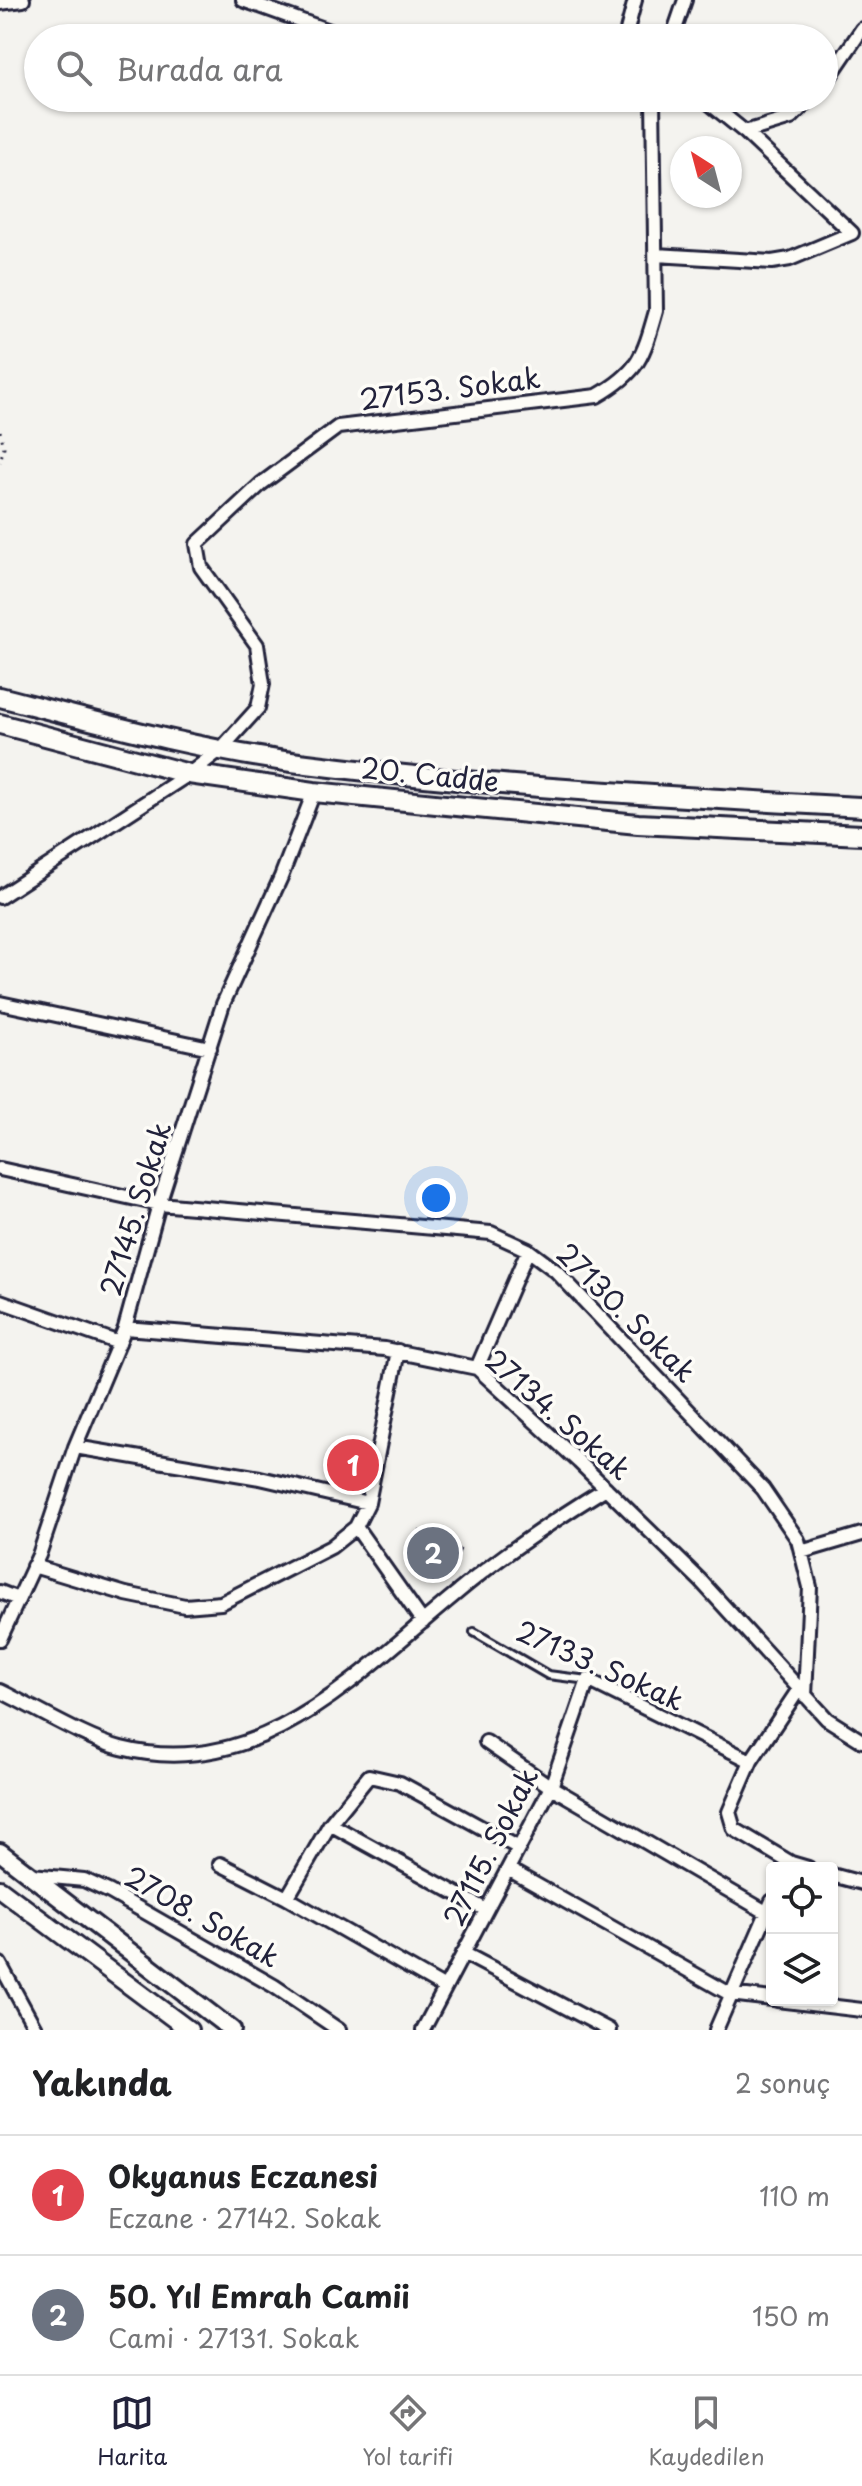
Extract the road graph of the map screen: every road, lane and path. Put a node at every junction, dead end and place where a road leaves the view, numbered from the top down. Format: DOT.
graph roads {
  1 [pos="19,0"];
  2 [pos="243,0"];
  3 [pos="635,0"];
  4 [pos="685,0"];
  5 [pos="0,3"];
  6 [pos="310,24"];
  7 [pos="629,24"];
  8 [pos="677,24"];
  9 [pos="860,39"];
  10 [pos="838,67"];
  11 [pos="653,112"];
  12 [pos="720,112"];
  13 [pos="797,112"];
  14 [pos="745,132"];
  15 [pos="857,233"];
  16 [pos="656,255"];
  17 [pos="0,431"];
  18 [pos="0,462"];
  19 [pos="0,697"];
  20 [pos="0,724"];
  21 [pos="220,750"];
  22 [pos="189,774"];
  23 [pos="314,792"];
  24 [pos="862,807"];
  25 [pos="862,835"];
  26 [pos="0,897"];
  27 [pos="0,1003"];
  28 [pos="210,1048"];
  29 [pos="0,1169"];
  30 [pos="159,1204"];
  31 [pos="528,1250"];
  32 [pos="0,1301"];
  33 [pos="125,1328"];
  34 [pos="119,1343"];
  35 [pos="398,1351"];
  36 [pos="477,1368"];
  37 [pos="75,1447"];
  38 [pos="606,1488"];
  39 [pos="368,1503"];
  40 [pos="356,1527"];
  41 [pos="862,1534"];
  42 [pos="801,1552"];
  43 [pos="33,1566"];
  44 [pos="0,1592"];
  45 [pos="18,1599"];
  46 [pos="423,1622"];
  47 [pos="474,1632"];
  48 [pos="0,1639"];
  49 [pos="588,1680"];
  50 [pos="0,1691"];
  51 [pos="802,1692"];
  52 [pos="862,1741"];
  53 [pos="486,1742"];
  54 [pos="751,1761"];
  55 [pos="551,1787"];
  56 [pos="330,1824"];
  57 [pos="519,1848"];
  58 [pos="0,1852"];
  59 [pos="784,1862"];
  60 [pos="220,1864"];
  61 [pos="508,1869"];
  62 [pos="30,1874"];
  63 [pos="838,1877"];
  64 [pos="862,1883"];
  65 [pos="0,1889"];
  66 [pos="287,1898"];
  67 [pos="766,1904"];
  68 [pos="486,1910"];
  69 [pos="766,1913"];
  70 [pos="463,1953"];
  71 [pos="0,1964"];
  72 [pos="445,1988"];
  73 [pos="730,1994"];
  74 [pos="766,1999"];
  75 [pos="827,2006"];
  76 [pos="862,2010"];
  77 [pos="36,2030"];
  78 [pos="189,2030"];
  79 [pos="232,2030"];
  80 [pos="339,2030"];
  81 [pos="423,2030"];
  82 [pos="609,2030"];
  83 [pos="716,2030"];
  1 -- 5 [label="street"];
  2 -- 6 [label="street"];
  3 -- 7 [label="street"];
  4 -- 8 [label="street"];
  9 -- 10 [label="street"];
  11 -- 16 [label="street, 27153. Sokak"];
  12 -- 14 [label="street"];
  13 -- 14 [label="street"];
  14 -- 15 [label="street"];
  15 -- 16 [label="street"];
  16 -- 21 [label="street, 27153. Sokak"];
  17 -- 18 [label="path"];
  19 -- 21 [label="main road"];
  20 -- 22 [label="main road, 20. Cadde"];
  21 -- 22 [label="street, 27153. Sokak"];
  21 -- 24 [label="main road"];
  22 -- 23 [label="main road, 20. Cadde"];
  22 -- 26 [label="street, 27153. Sokak"];
  23 -- 25 [label="main road, 20. Cadde"];
  23 -- 28 [label="street, 27145. Sokak"];
  27 -- 28 [label="street"];
  28 -- 30 [label="street, 27145. Sokak"];
  29 -- 30 [label="street, 27130. Sokak"];
  30 -- 31 [label="street, 27130. Sokak"];
  30 -- 33 [label="street, 27145. Sokak"];
  31 -- 36 [label="street"];
  31 -- 42 [label="street, 27130. Sokak"];
  32 -- 34 [label="street"];
  33 -- 34 [label="street, 27145. Sokak"];
  33 -- 35 [label="street, 27134. Sokak"];
  34 -- 37 [label="street, 27145. Sokak"];
  35 -- 36 [label="street, 27134. Sokak"];
  35 -- 39 [label="street"];
  36 -- 38 [label="street, 27134. Sokak"];
  37 -- 39 [label="street"];
  37 -- 43 [label="street, 27145. Sokak"];
  38 -- 46 [label="street"];
  38 -- 51 [label="street, 27134. Sokak"];
  39 -- 40 [label="street"];
  40 -- 43 [label="street"];
  40 -- 46 [label="street"];
  41 -- 42 [label="street"];
  42 -- 51 [label="street, 27130. Sokak"];
  43 -- 45 [label="street, 27145. Sokak"];
  44 -- 45 [label="street"];
  45 -- 48 [label="street, 27145. Sokak"];
  46 -- 50 [label="street"];
  47 -- 49 [label="lane, 27133. Sokak"];
  49 -- 54 [label="street, 27133. Sokak"];
  49 -- 55 [label="street, 27115. Sokak"];
  51 -- 52 [label="street, 27134. Sokak"];
  51 -- 54 [label="street"];
  53 -- 55 [label="street"];
  54 -- 59 [label="street"];
  55 -- 57 [label="street, 27115. Sokak"];
  55 -- 67 [label="street"];
  56 -- 57 [label="street"];
  56 -- 66 [label="street"];
  56 -- 68 [label="street"];
  57 -- 61 [label="street, 27115. Sokak"];
  58 -- 62 [label="street"];
  60 -- 66 [label="street"];
  61 -- 68 [label="street, 27115. Sokak"];
  61 -- 73 [label="street"];
  62 -- 79 [label="street"];
  62 -- 80 [label="street, 2708. Sokak"];
  63 -- 64 [label="street"];
  65 -- 78 [label="street"];
  66 -- 72 [label="street"];
  68 -- 70 [label="street, 27115. Sokak"];
  69 -- 73 [label="street"];
  70 -- 72 [label="street, 27115. Sokak"];
  70 -- 82 [label="street"];
  71 -- 77 [label="street"];
  72 -- 81 [label="street, 27115. Sokak"];
  73 -- 74 [label="street"];
  73 -- 83 [label="street"];
  75 -- 76 [label="street"];
}
